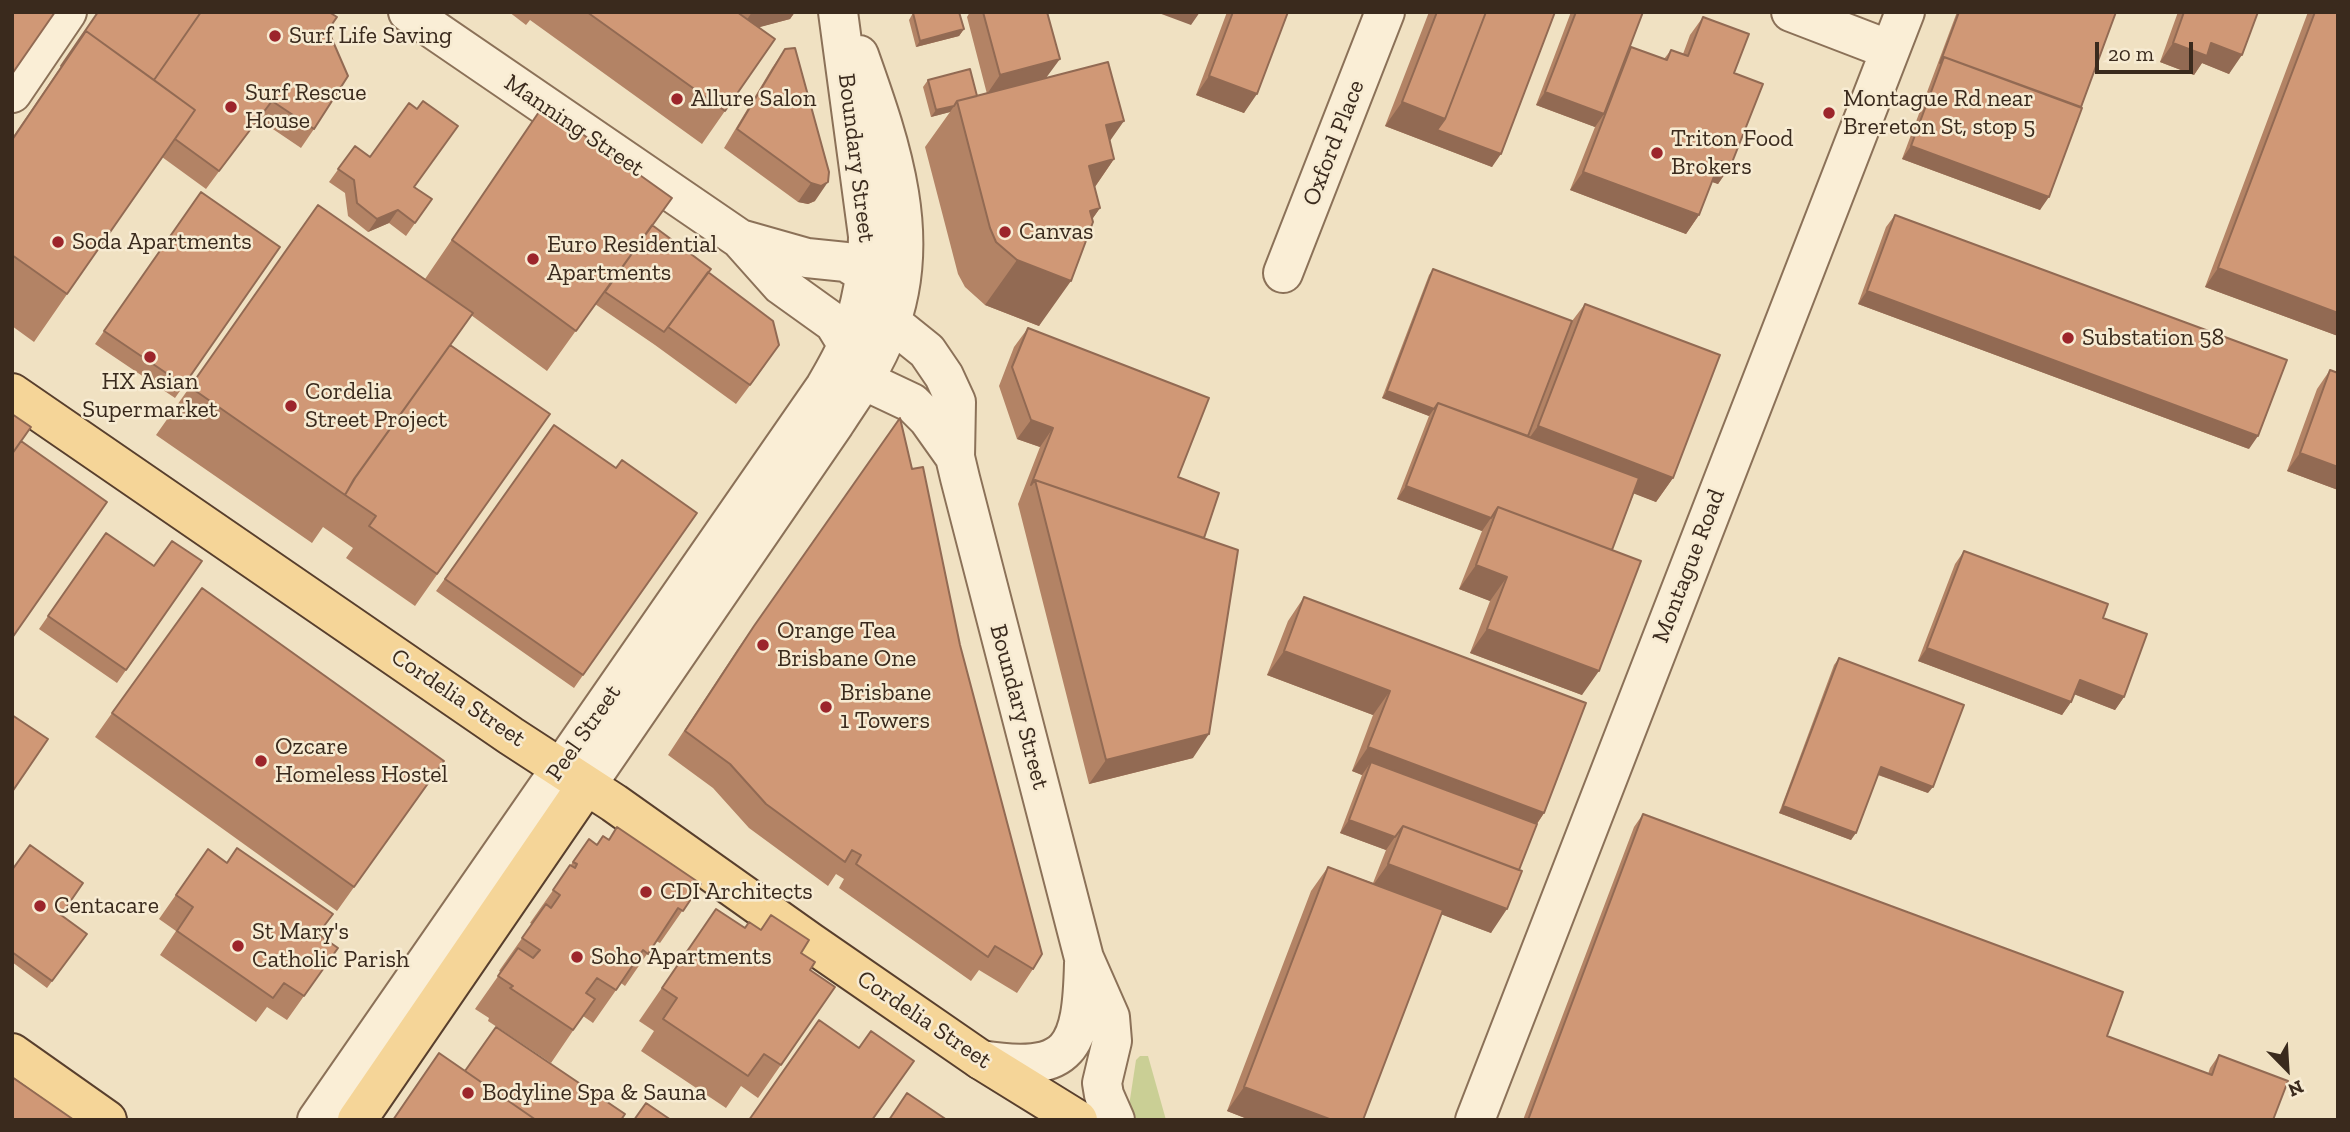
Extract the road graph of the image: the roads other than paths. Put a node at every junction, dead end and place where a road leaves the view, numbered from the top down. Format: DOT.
graph roads {
  1 [pos="67,12"];
  2 [pos="408,12"];
  3 [pos="841,12"];
  4 [pos="1385,12"];
  5 [pos="1791,12"];
  6 [pos="1905,12"];
  7 [pos="1890,50"];
  8 [pos="12,93"];
  9 [pos="740,239"];
  10 [pos="864,272"];
  11 [pos="1283,273"];
  12 [pos="891,322"];
  13 [pos="856,360"];
  14 [pos="12,393"];
  15 [pos="955,457"];
  16 [pos="573,777"];
  17 [pos="1084,958"];
  18 [pos="12,1053"];
  19 [pos="981,1060"];
  20 [pos="107,1120"];
  21 [pos="317,1120"];
  22 [pos="357,1120"];
  23 [pos="1078,1120"];
  24 [pos="1115,1120"];
  25 [pos="1475,1120"];
  1 -- 8 [label="street"];
  2 -- 9 [label="street, Manning Street"];
  3 -- 10 [label="street, Boundary Street"];
  3 -- 12 [label="street, Boundary Street"];
  4 -- 11 [label="street, Oxford Place"];
  5 -- 7 [label="street"];
  6 -- 7 [label="street, Montague Road"];
  7 -- 25 [label="street, Montague Road"];
  9 -- 10 [label="street, Manning Street"];
  9 -- 13 [label="street, Manning Street"];
  10 -- 12 [label="street"];
  10 -- 13 [label="street, Boundary Street"];
  12 -- 13 [label="street, Boundary Street"];
  12 -- 15 [label="street, Boundary Street"];
  13 -- 15 [label="street, Boundary Street"];
  13 -- 16 [label="street, Peel Street"];
  14 -- 16 [label="main road, Cordelia Street"];
  15 -- 17 [label="street, Boundary Street"];
  16 -- 19 [label="main road, Cordelia Street"];
  16 -- 21 [label="street, Peel Street"];
  16 -- 22 [label="main road, Peel Street"];
  17 -- 19 [label="street, Boundary Street"];
  17 -- 24 [label="street, Boundary Street"];
  18 -- 20 [label="main road"];
  19 -- 23 [label="main road, Cordelia Street"];
}
